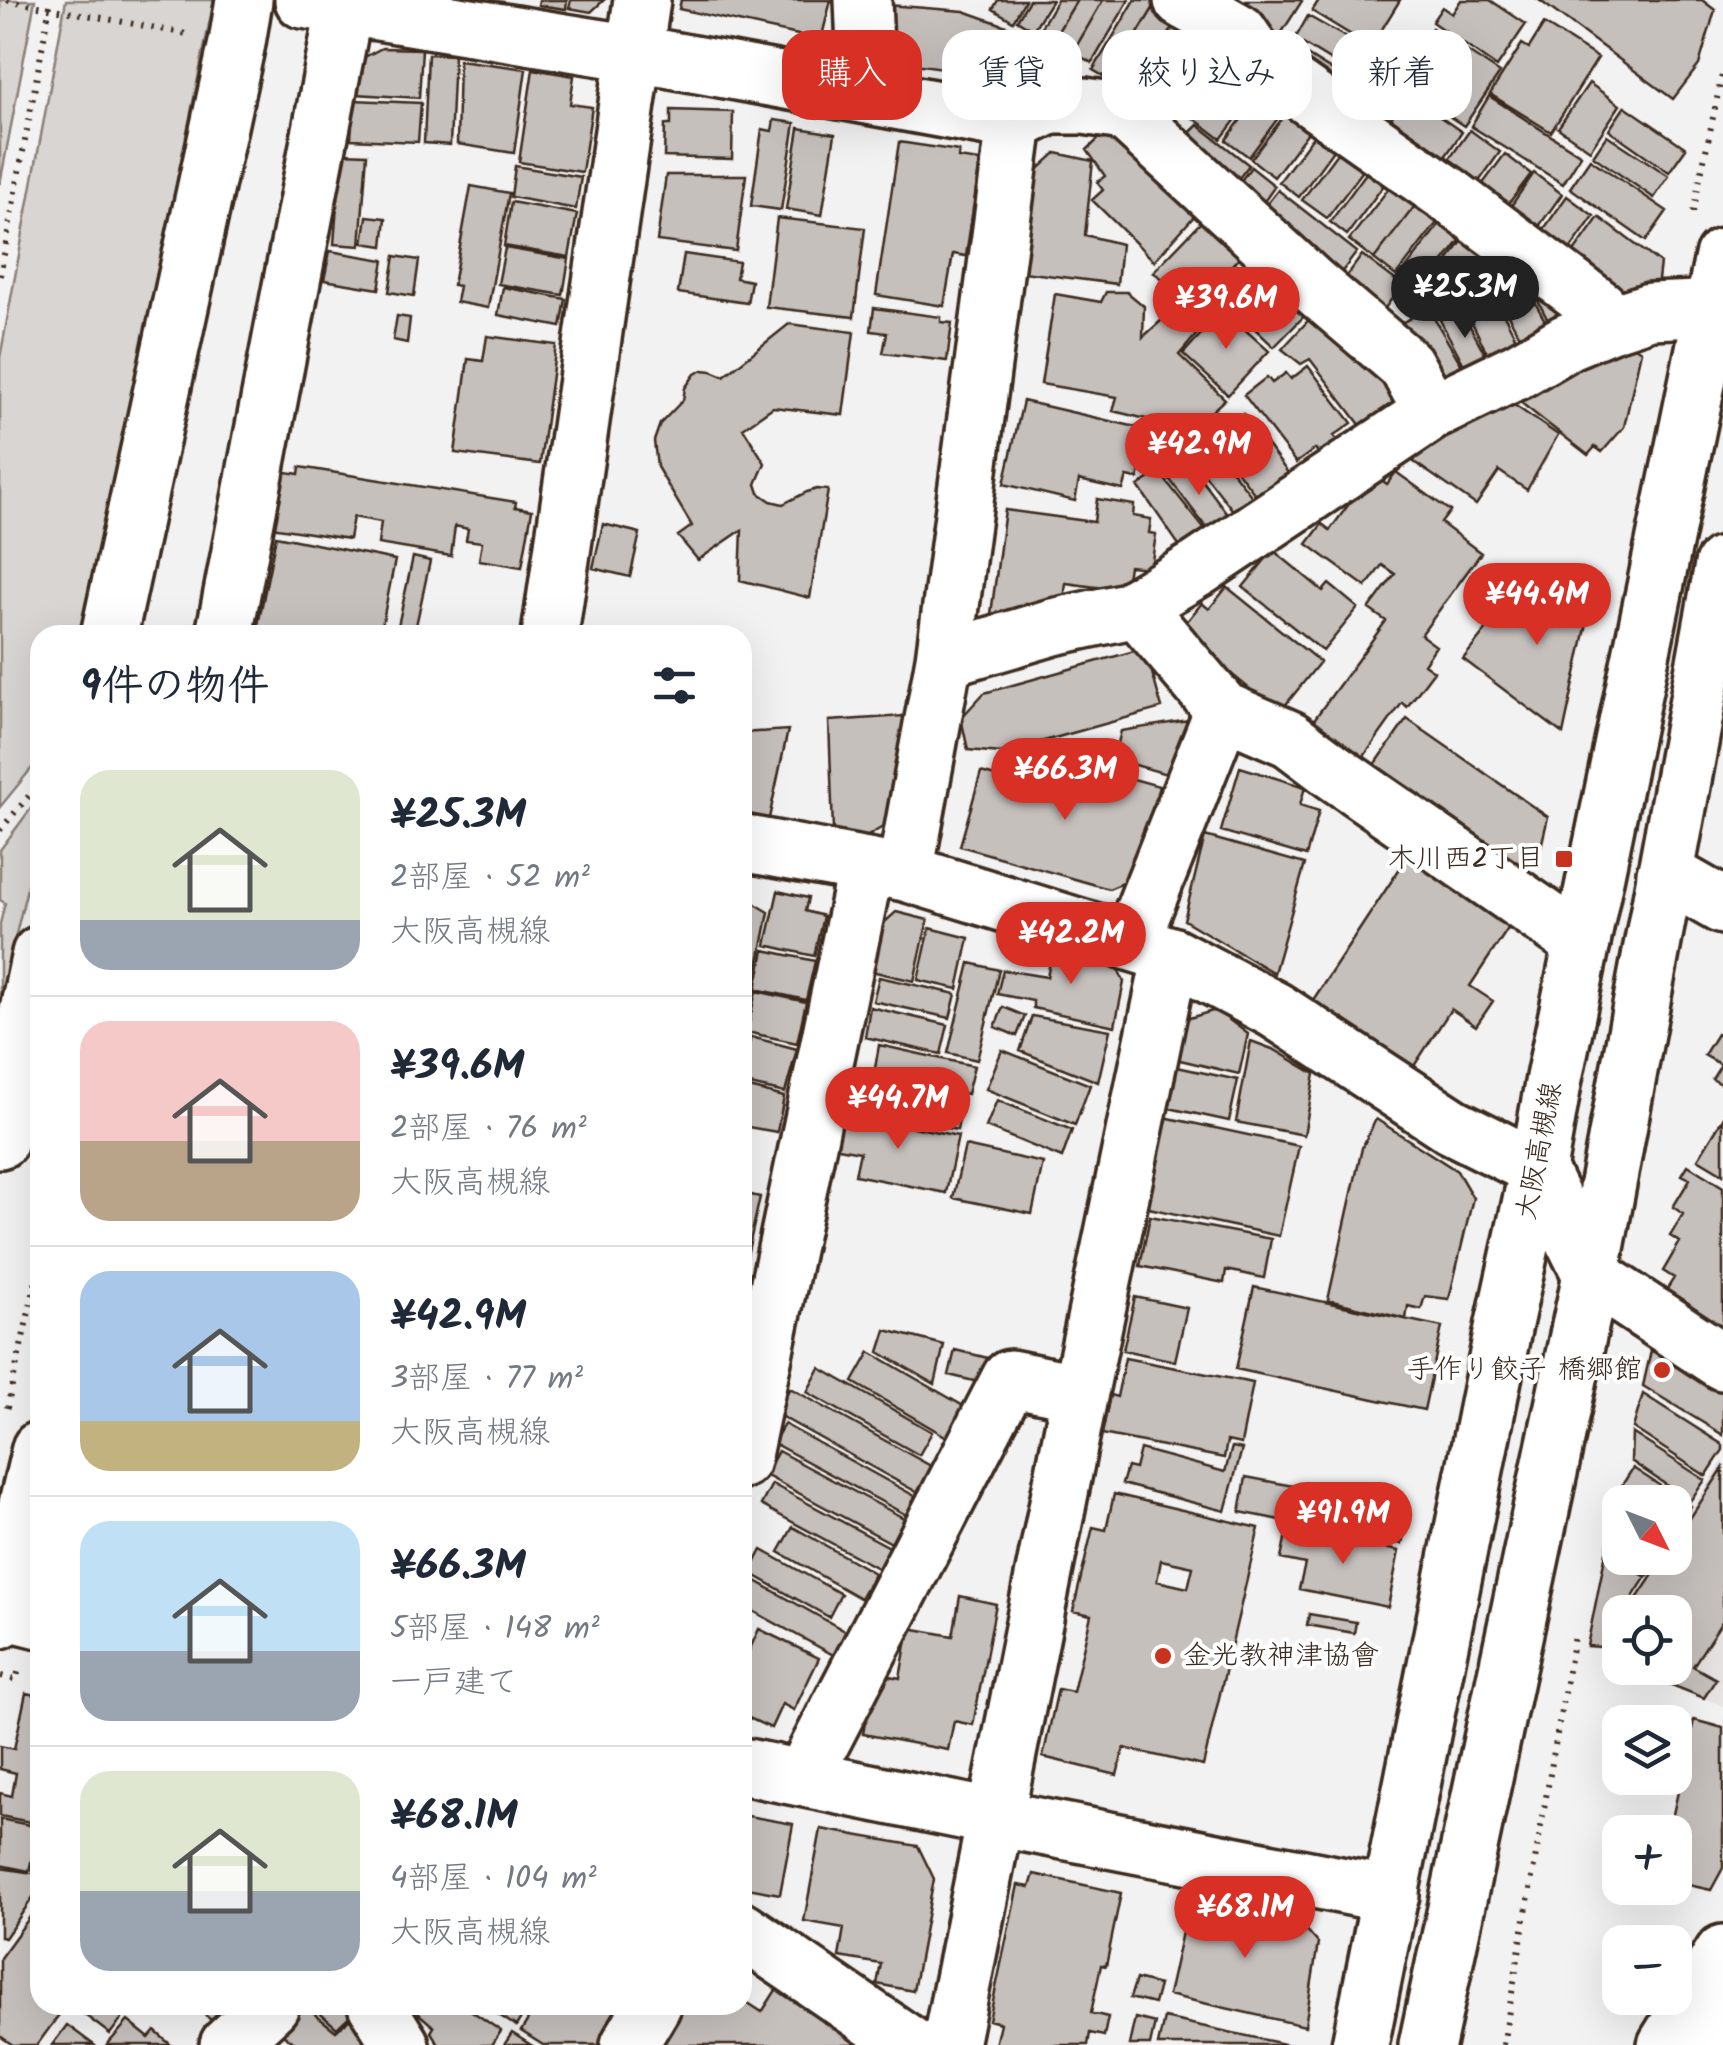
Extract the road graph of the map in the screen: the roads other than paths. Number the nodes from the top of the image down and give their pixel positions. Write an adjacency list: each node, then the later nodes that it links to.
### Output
1 (642, 0): 7 (street)
2 (863, 0): 6 (street)
3 (1182, 0): 12 (street)
4 (332, 2): 7 (street); 18 (street)
5 (241, 21): 17 (street)
6 (864, 30)
7 (633, 54): 8 (street); 19 (street)
8 (782, 81)
9 (922, 106): 10 (street)
10 (1015, 123): 13 (street); 20 (street)
11 (1720, 291): 12 (street); 26 (street, 大阪高槻線)
12 (1610, 324): 13 (street)
13 (1432, 412): 15 (street)
14 (1723, 565): 16 (street)
15 (1135, 606): 20 (street); 21 (street)
16 (1717, 616): 24 (street)
17 (111, 625)
18 (226, 625)
19 (551, 625)
20 (944, 659): 23 (street)
21 (1223, 710): 26 (street); 27 (street)
22 (752, 845): 23 (street)
23 (885, 869): 27 (street); 34 (street)
24 (1666, 873): 25 (street); 31 (street)
25 (1723, 906)
26 (1582, 943): 30 (street, 大阪高槻線)
27 (1151, 948): 30 (street); 33 (street)
28 (30, 1000): 29 (street)
29 (0, 1140)
30 (1538, 1169): 31 (street); 40 (street, 大阪高槻線)
31 (1591, 1275): 32 (street); 53 (street)
32 (1723, 1362)
33 (1080, 1392): 38 (street); 39 (street)
34 (752, 1419)
35 (22, 1436): 36 (street)
36 (11, 1615)
37 (752, 1768): 38 (street)
38 (804, 1778): 39 (street)
39 (996, 1818): 40 (street); 51 (street)
40 (1391, 1895): 52 (street, 大阪高槻線)
41 (752, 1937): 50 (street)
42 (1723, 1953): 46 (street)
43 (260, 2015): 47 (street)
44 (382, 2015): 48 (street)
45 (647, 2015): 49 (street)
46 (1691, 2033)
47 (228, 2045)
48 (401, 2045)
49 (628, 2045)
50 (910, 2045)
51 (950, 2045)
52 (1360, 2045)
53 (1427, 2045)

